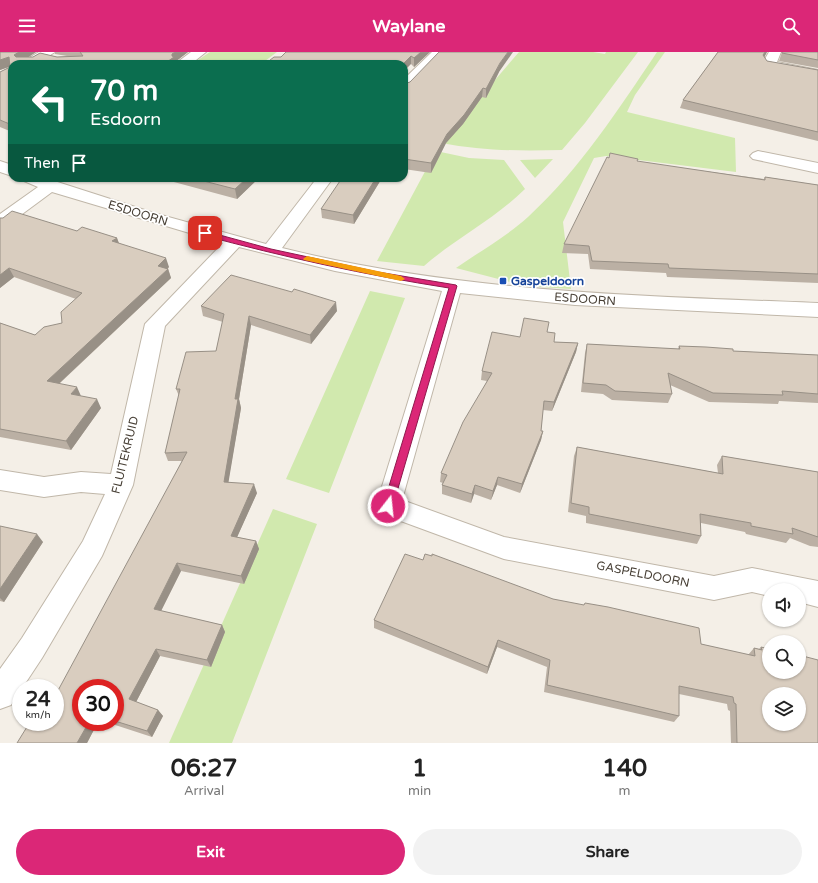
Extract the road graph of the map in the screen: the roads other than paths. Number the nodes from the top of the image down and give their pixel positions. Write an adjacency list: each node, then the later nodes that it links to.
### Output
1 (200, 52): 6 (street)
2 (439, 52): 8 (street)
3 (774, 52): 7 (street)
4 (49, 56): 5 (street)
5 (38, 60)
6 (188, 60)
7 (818, 74)
8 (408, 83)
9 (758, 156): 10 (street)
10 (818, 168)
11 (40, 182): 13 (street, ESDOORN)
12 (322, 182): 16 (street)
13 (50, 186): 14 (street); 15 (street, ESDOORN)
14 (0, 222)
15 (234, 242): 16 (street, ESDOORN); 20 (street, FLUITEKRUID)
16 (270, 251): 17 (street, ESDOORN)
17 (453, 286): 18 (street, ESDOORN); 21 (street, GASPELDOORN)
18 (818, 310)
19 (0, 480): 20 (street)
20 (121, 485): 24 (street, FLUITEKRUID)
21 (766, 583)
22 (806, 591): 23 (street, GASPELDOORN)
23 (818, 594)
24 (0, 694)

